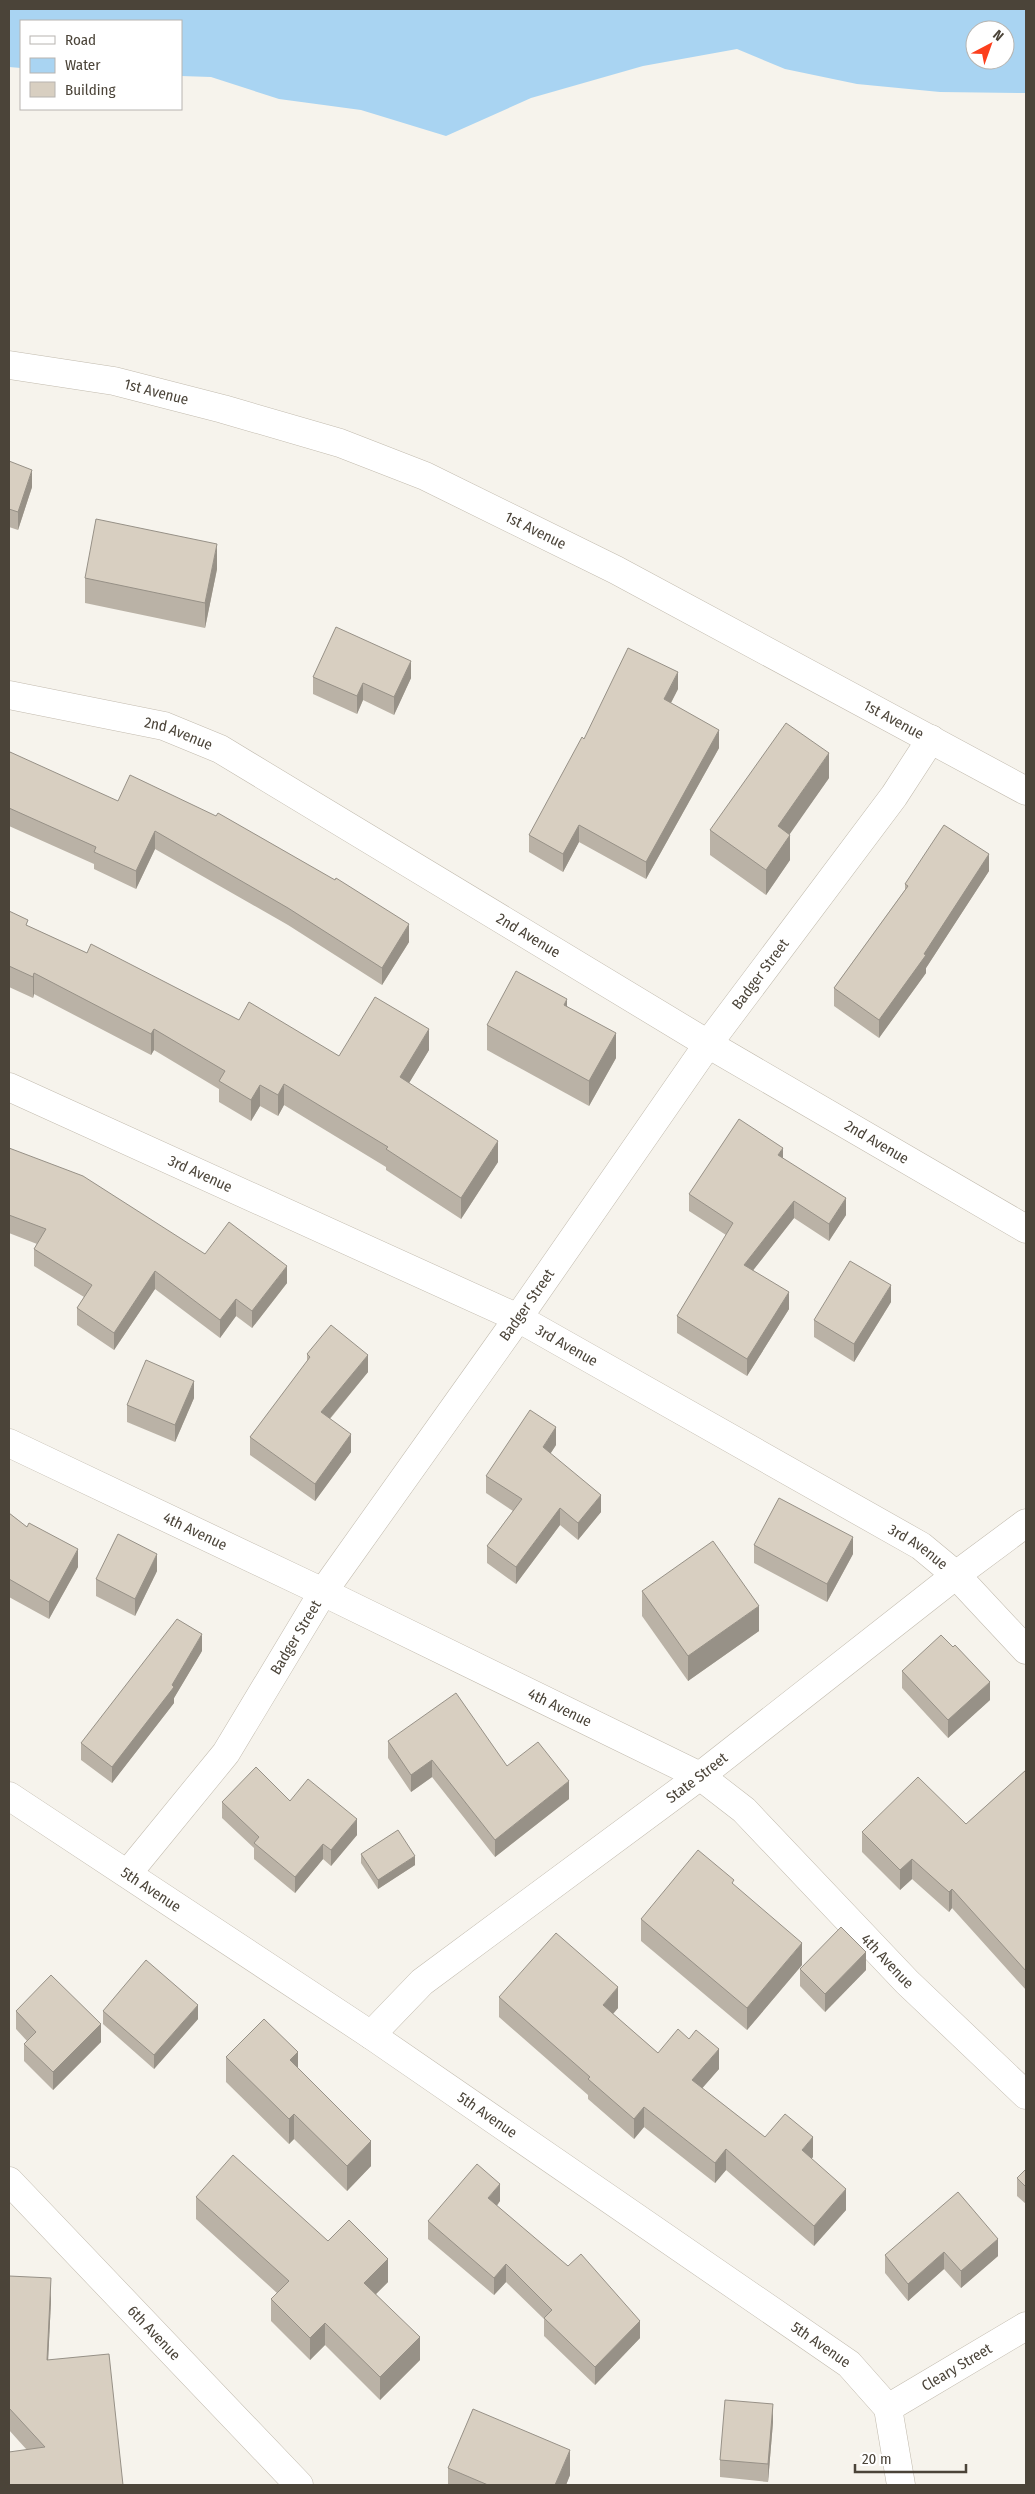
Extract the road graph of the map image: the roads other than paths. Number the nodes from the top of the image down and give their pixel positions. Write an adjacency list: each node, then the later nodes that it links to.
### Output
1 (9, 365): 3 (street, 1st Avenue)
2 (9, 695): 5 (street, 2nd Avenue)
3 (931, 739): 4 (street, 1st Avenue); 5 (street, Badger Street)
4 (1026, 791)
5 (708, 1044): 7 (street, 2nd Avenue); 8 (street, Badger Street)
6 (9, 1087): 8 (street, 3rd Avenue)
7 (1026, 1229)
8 (518, 1318): 11 (street, 3rd Avenue); 12 (street, Badger Street)
9 (9, 1443): 12 (street, 4th Avenue)
10 (1026, 1523): 11 (street, State Street)
11 (956, 1575): 13 (street, 3rd Avenue); 14 (street, State Street)
12 (323, 1592): 14 (street, 4th Avenue); 16 (street, Badger Street)
13 (1026, 1650)
14 (700, 1776): 17 (street, State Street); 18 (street, 4th Avenue)
15 (9, 1796): 16 (street, 5th Avenue)
16 (128, 1873): 17 (street, 5th Avenue)
17 (371, 2035): 21 (street, 5th Avenue)
18 (1026, 2095)
19 (9, 2181): 22 (street, 6th Avenue)
20 (1026, 2326): 21 (street, Cleary Street)
21 (888, 2408): 23 (street)
22 (299, 2485)
23 (900, 2485)

